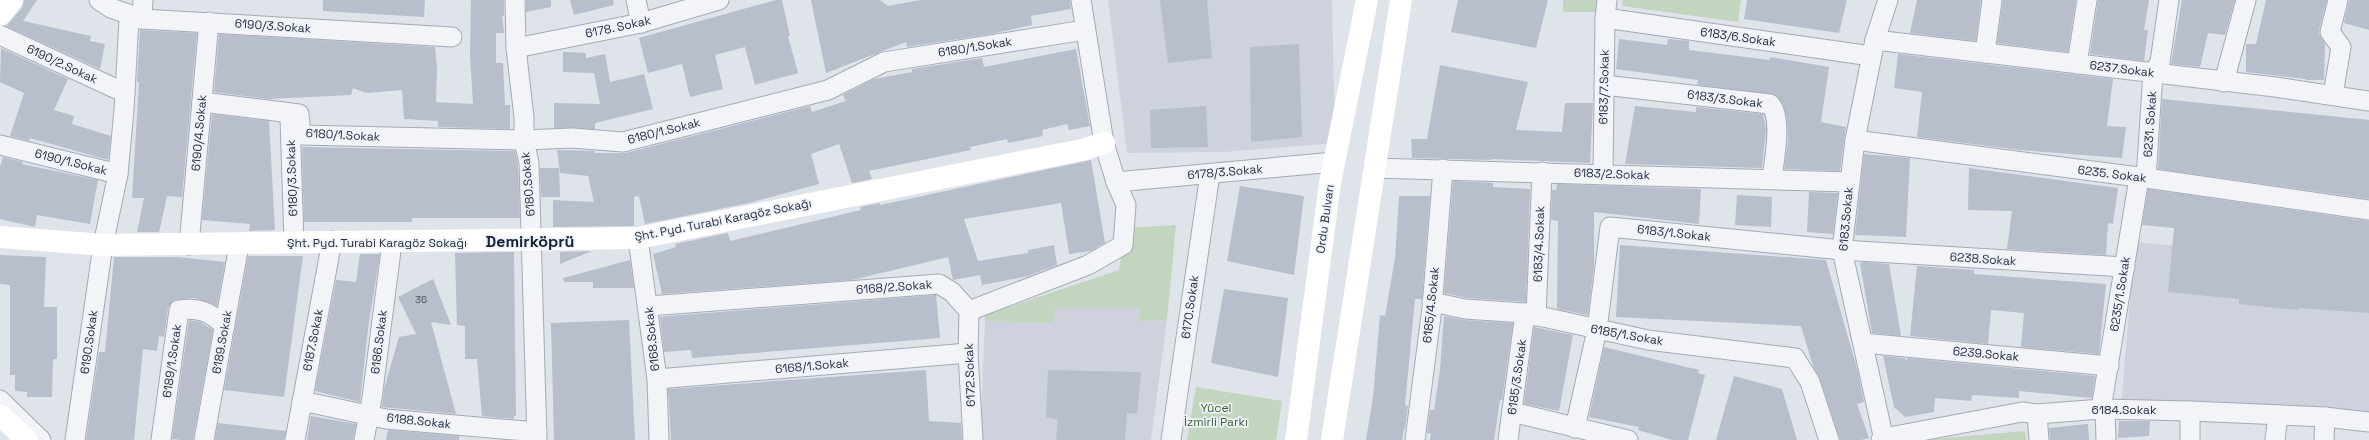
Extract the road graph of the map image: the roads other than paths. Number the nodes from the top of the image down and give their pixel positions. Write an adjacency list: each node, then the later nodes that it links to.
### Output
1 (12, 0): 17 (street)
2 (99, 0): 18 (street, 6190/3.Sokak)
3 (143, 0): 18 (street)
4 (515, 0): 24 (street, 6180.Sokak)
5 (636, 0): 20 (street)
6 (719, 0): 20 (street, 6178. Sokak)
7 (1081, 0): 21 (street)
8 (1367, 0): 40 (street, Ordu Bulvarı)
9 (1401, 0): 41 (street)
10 (1888, 0): 25 (street, 6183.Sokak)
11 (1992, 0): 26 (street)
12 (2088, 0): 27 (street)
13 (2168, 0): 28 (street, 6231. Sokak)
14 (2246, 0): 29 (street)
15 (2338, 0): 32 (street)
16 (1606, 9): 25 (street, 6183/6.Sokak); 30 (street, 6183/7.Sokak)
17 (0, 15)
18 (142, 19): 19 (street, 6190/3.Sokak); 31 (street)
19 (209, 22): 23 (street, 6190/3.Sokak); 34 (street, 6190/4.Sokak)
20 (641, 24): 24 (street, 6178. Sokak)
21 (1085, 30): 36 (street, 6180/1.Sokak); 38 (street)
22 (0, 35): 31 (street, 6190/2.Sokak)
23 (452, 37)
24 (516, 48): 36 (street, 6180.Sokak)
25 (1873, 48): 26 (street, 6237.Sokak); 37 (street, 6183.Sokak)
26 (1985, 53): 27 (street, 6237.Sokak)
27 (2077, 64): 28 (street, 6237.Sokak)
28 (2153, 73): 29 (street, 6237.Sokak); 47 (street, 6231. Sokak)
29 (2224, 82): 32 (street, 6237.Sokak)
30 (1604, 85): 44 (street, 6183/7.Sokak); 48 (street, 6183/3.Sokak)
31 (125, 93): 45 (street)
32 (2332, 95): 33 (street, 6237.Sokak)
33 (2369, 101)
34 (202, 102): 35 (street); 59 (street, 6190/4.Sokak)
35 (290, 113): 36 (street, 6180/1.Sokak); 56 (street, 6180/3.Sokak)
36 (524, 140): 55 (street, 6180.Sokak)
37 (1855, 140): 47 (street, 6235. Sokak); 50 (street, 6183.Sokak)
38 (1104, 143): 49 (street); 53 (street, Şht. Pyd. Turabi Karagöz Sokağı)
39 (0, 145): 45 (street, 6190/1.Sokak)
40 (1334, 162): 46 (street, 6178/3.Sokak); 97 (street, Ordu Bulvarı)
41 (1374, 168): 42 (street, 6183/2.Sokak); 98 (street)
42 (1443, 170): 43 (street, 6183/2.Sokak); 63 (street, 6185/4.Sokak)
43 (1542, 172): 44 (street, 6183/2.Sokak); 66 (street, 6183/4.Sokak)
44 (1603, 173): 48 (street, 6183/2.Sokak)
45 (118, 174): 58 (street, 6190/1.Sokak)
46 (1210, 174): 49 (street, 6178/3.Sokak); 96 (street, 6170.Sokak)
47 (2142, 178): 51 (street, 6235. Sokak); 62 (street, 6235/1.Sokak)
48 (1772, 179): 50 (street, 6183/2.Sokak)
49 (1116, 182): 65 (street)
50 (1849, 182): 61 (street, 6183.Sokak)
51 (2369, 210)
52 (0, 237): 58 (street, Şht. Pyd. Turabi Karagöz Sokağı)
53 (638, 238): 55 (street, Şht. Pyd. Turabi Karagöz Sokağı); 64 (street, 6168.Sokak)
54 (332, 241): 56 (street, Şht. Pyd. Turabi Karagöz Sokağı); 57 (street, Şht. Pyd. Turabi Karagöz Sokağı); 74 (street, 6187.Sokak)
55 (532, 241): 57 (street, Şht. Pyd. Turabi Karagöz Sokağı); 85 (street, 6180.Sokak)
56 (294, 242): 60 (street, Şht. Pyd. Turabi Karagöz Sokağı)
57 (392, 243): 78 (street, 6186.Sokak)
58 (103, 245): 59 (street, Şht. Pyd. Turabi Karagöz Sokağı); 89 (street, 6190.Sokak)
59 (189, 245): 60 (street, Şht. Pyd. Turabi Karagöz Sokağı)
60 (239, 245): 67 (street, 6189.Sokak)
61 (1842, 250): 62 (street, 6238.Sokak); 68 (street, 6183/1.Sokak); 69 (street, 6183.Sokak)
62 (2125, 267): 71 (street, 6235/1.Sokak)
63 (1432, 302): 66 (street, 6185/1.Sokak); 99 (street, 6185/4.Sokak)
64 (649, 306): 65 (street, 6168/2.Sokak); 72 (street, 6168.Sokak)
65 (969, 311): 70 (street, 6172.Sokak)
66 (1531, 315): 68 (street, 6185/1.Sokak); 77 (street, 6185/3.Sokak)
67 (225, 326): 90 (street, 6189/1.Sokak); 91 (street, 6189.Sokak)
68 (1597, 330): 84 (street); 102 (street, 6185/1.Sokak)
69 (1863, 343): 71 (street, 6239.Sokak); 86 (street, 6183.Sokak)
70 (968, 353): 72 (street, 6168/1.Sokak); 95 (street, 6172.Sokak)
71 (2109, 366): 75 (street, 6235/1.Sokak)
72 (657, 379): 94 (street, 6168.Sokak)
73 (0, 400): 88 (street)
74 (302, 401): 78 (street, 6188.Sokak); 92 (street, 6187.Sokak)
75 (2103, 410): 76 (street, 6184.Sokak); 79 (street, 6184.Sokak); 104 (street, 6235/1.Sokak)
76 (2190, 411): 81 (street, 6184.Sokak); 105 (street)
77 (1512, 412): 84 (street); 100 (street, 6185/3.Sokak)
78 (369, 414): 85 (street, 6188.Sokak); 93 (street, 6186.Sokak)
79 (2036, 414): 86 (street, 6184.Sokak); 103 (street)
80 (0, 415): 87 (street)
81 (2278, 415): 82 (street, 6184.Sokak); 106 (street)
82 (2326, 417): 83 (street, 6184.Sokak); 107 (street)
83 (2369, 422)
84 (1575, 428): 101 (street)
85 (537, 436)
86 (1883, 439)
87 (26, 440)
88 (41, 440)
89 (75, 440)
90 (161, 440)
91 (204, 440)
92 (295, 440)
93 (364, 440)
94 (658, 440)
95 (973, 440)
96 (1171, 440)
97 (1296, 440)
98 (1332, 440)
99 (1415, 440)
100 (1508, 440)
101 (1628, 440)
102 (1829, 440)
103 (2039, 440)
104 (2106, 440)
105 (2190, 440)
106 (2275, 440)
107 (2324, 440)

